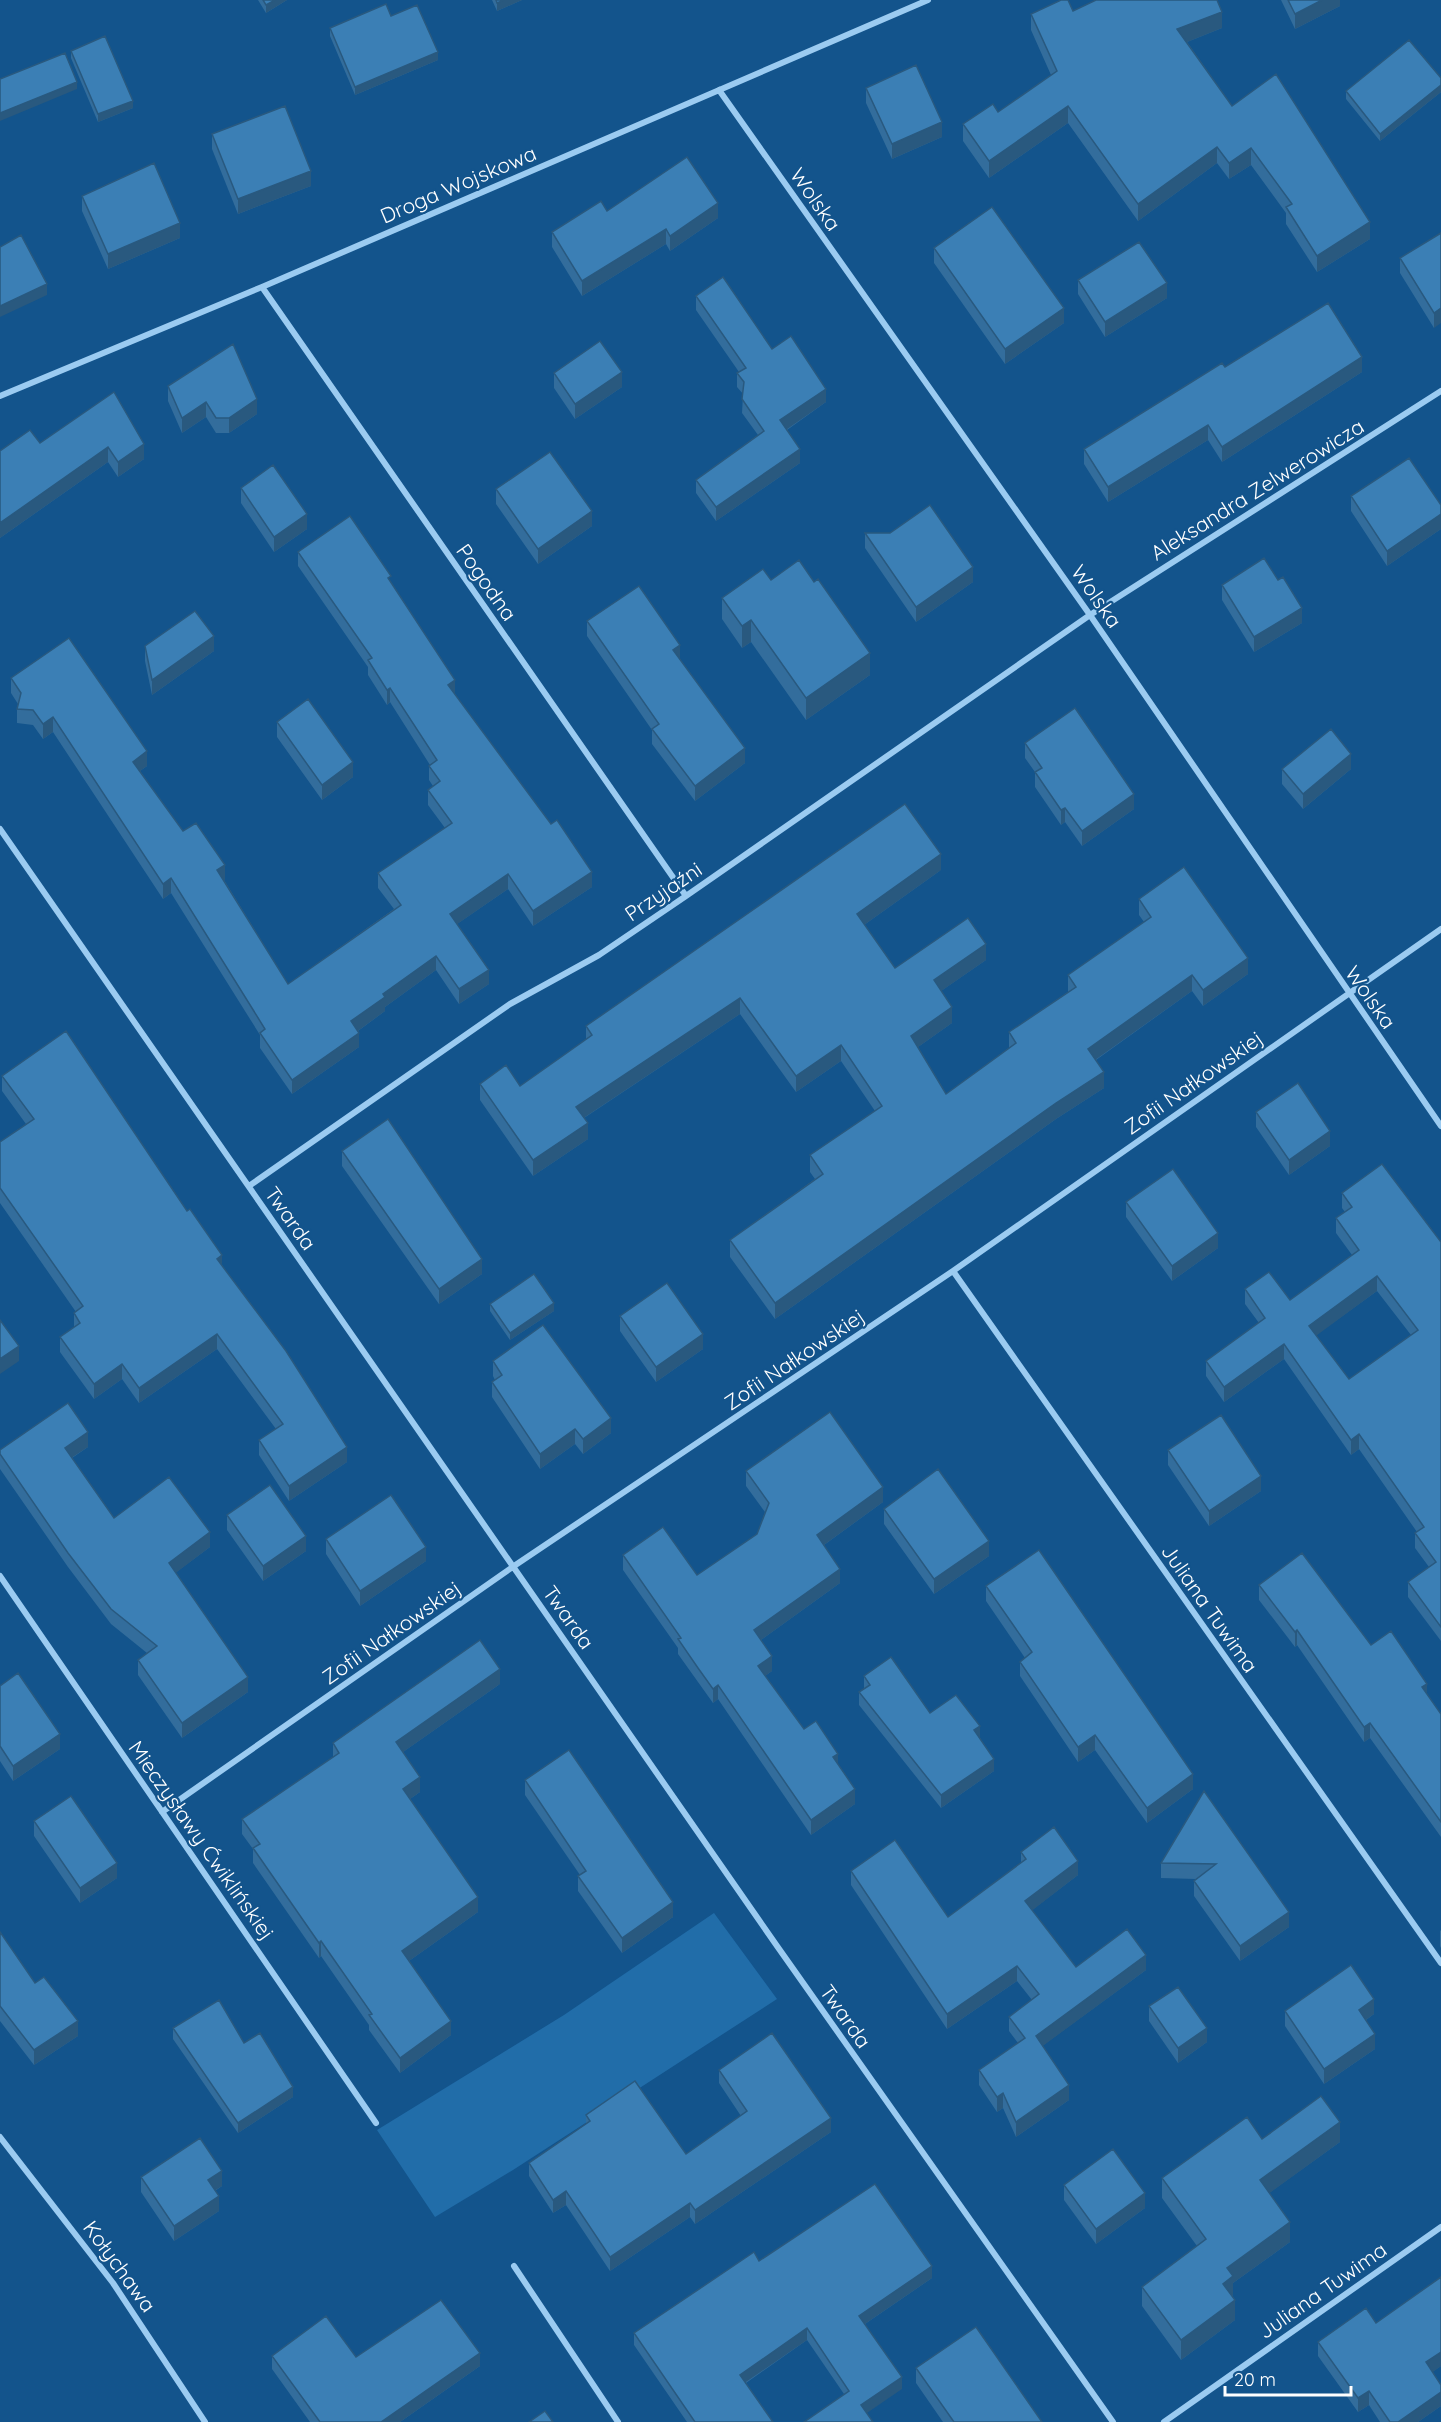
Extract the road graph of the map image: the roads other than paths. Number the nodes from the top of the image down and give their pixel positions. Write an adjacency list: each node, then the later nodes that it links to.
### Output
1 (928, 0): 2 (street, Droga Wojskowa)
2 (719, 90): 3 (street, Droga Wojskowa); 6 (street, Wolska)
3 (262, 287): 5 (street, Droga Wojskowa); 8 (street, Pogodna)
4 (1441, 391): 6 (street, Aleksandra Zelwerowicza)
5 (0, 396)
6 (1090, 615): 8 (street, Przyjaźni); 10 (street, Wolska)
7 (0, 829): 12 (street, Twarda)
8 (686, 896): 12 (street, Przyjaźni)
9 (1441, 929): 10 (street, Zofii Nałkowskiej)
10 (1348, 993): 11 (street, Wolska); 13 (street, Zofii Nałkowskiej)
11 (1441, 1126)
12 (249, 1186): 14 (street, Twarda)
13 (953, 1272): 14 (street, Zofii Nałkowskiej); 17 (street, Juliana Tuwima)
14 (514, 1566): 16 (street, Zofii Nałkowskiej); 24 (street, Twarda)
15 (0, 1576): 16 (street, Mieczysławy Ćwiklińskiej)
16 (162, 1812): 18 (street, Mieczysławy Ćwiklińskiej)
17 (1441, 1963)
18 (376, 2123)
19 (0, 2136): 22 (street, Kołychawa)
20 (1441, 2227): 25 (street, Juliana Tuwima)
21 (514, 2266): 23 (street)
22 (205, 2422)
23 (618, 2422)
24 (1113, 2422)
25 (1164, 2422)

